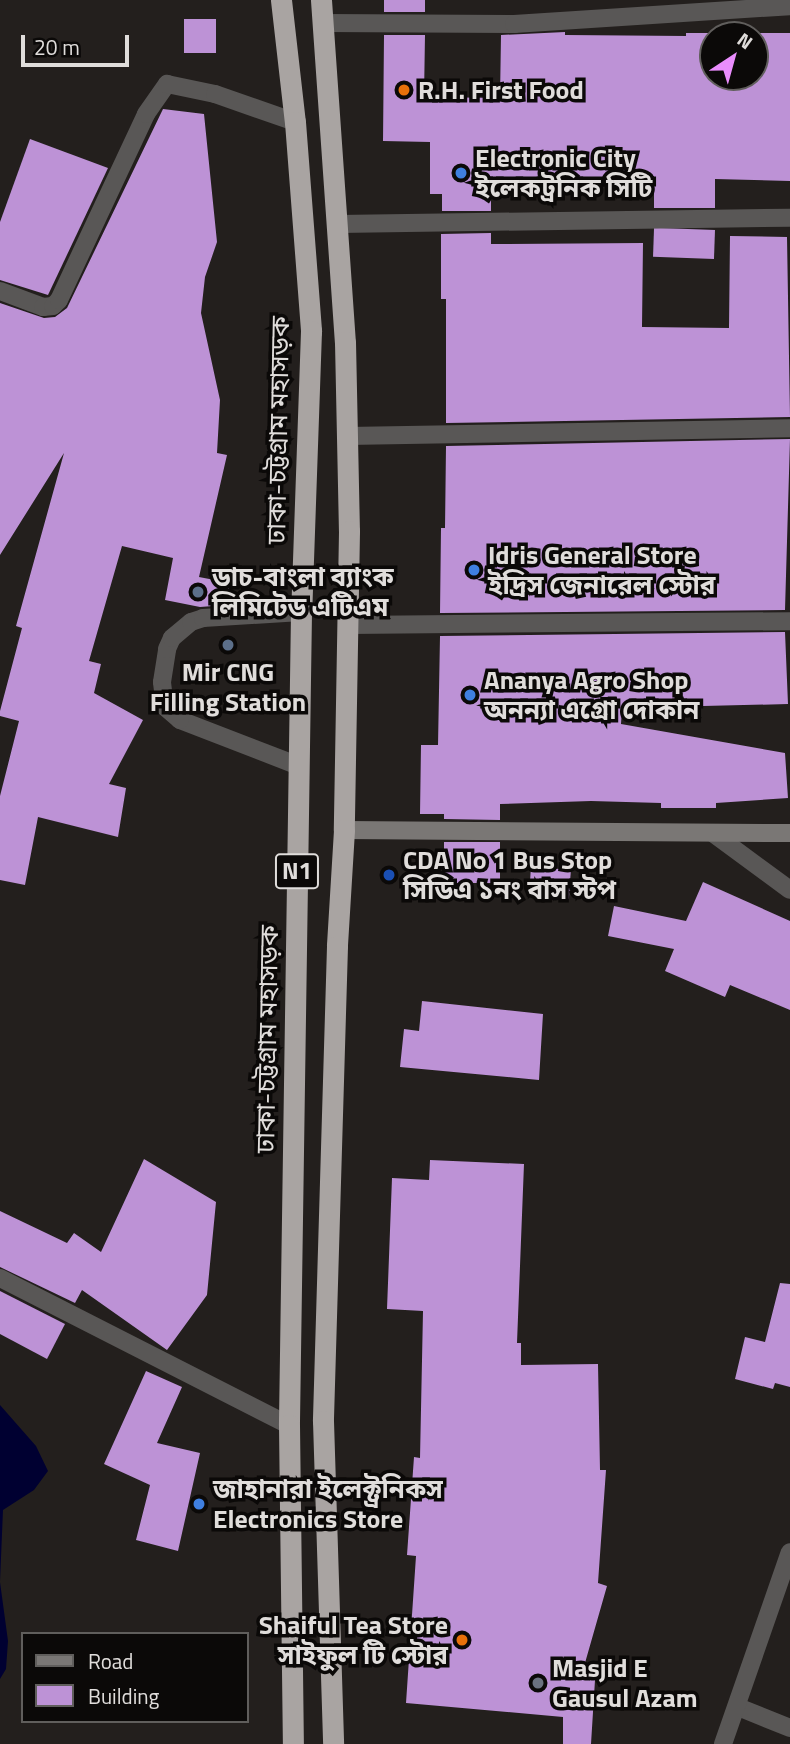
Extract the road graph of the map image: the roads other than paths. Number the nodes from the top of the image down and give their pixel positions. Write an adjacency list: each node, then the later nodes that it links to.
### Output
1 (281, 0): 5 (highway, ঢাকা-চট্টগ্রাম মহাসড়ক / N1)
2 (321, 0): 4 (highway, N1)
3 (790, 6): 4 (street)
4 (324, 23): 7 (highway, N1)
5 (295, 122): 8 (street); 11 (highway, ঢাকা-চট্টগ্রাম মহাসড়ক / N1)
6 (790, 218): 7 (street)
7 (338, 224): 10 (highway, N1)
8 (0, 291)
9 (790, 428): 10 (street)
10 (347, 436): 13 (highway, N1)
11 (301, 611): 14 (highway, ঢাকা-চট্টগ্রাম মহাসড়ক / N1); 14 (street)
12 (790, 621): 13 (street)
13 (348, 625): 15 (highway, N1)
14 (299, 766): 20 (highway, ঢাকা-চট্টগ্রাম মহাসড়ক / N1)
15 (344, 830): 17 (street); 25 (highway, N1)
16 (790, 833): 17 (street)
17 (714, 835): 18 (street)
18 (790, 890)
19 (0, 1278): 20 (street)
20 (289, 1425): 24 (highway, ঢাকা-চট্টগ্রাম মহাসড়ক / N1)
21 (790, 1552): 22 (street)
22 (738, 1707): 23 (street); 26 (street)
23 (790, 1728)
24 (293, 1744)
25 (333, 1744)
26 (723, 1744)

